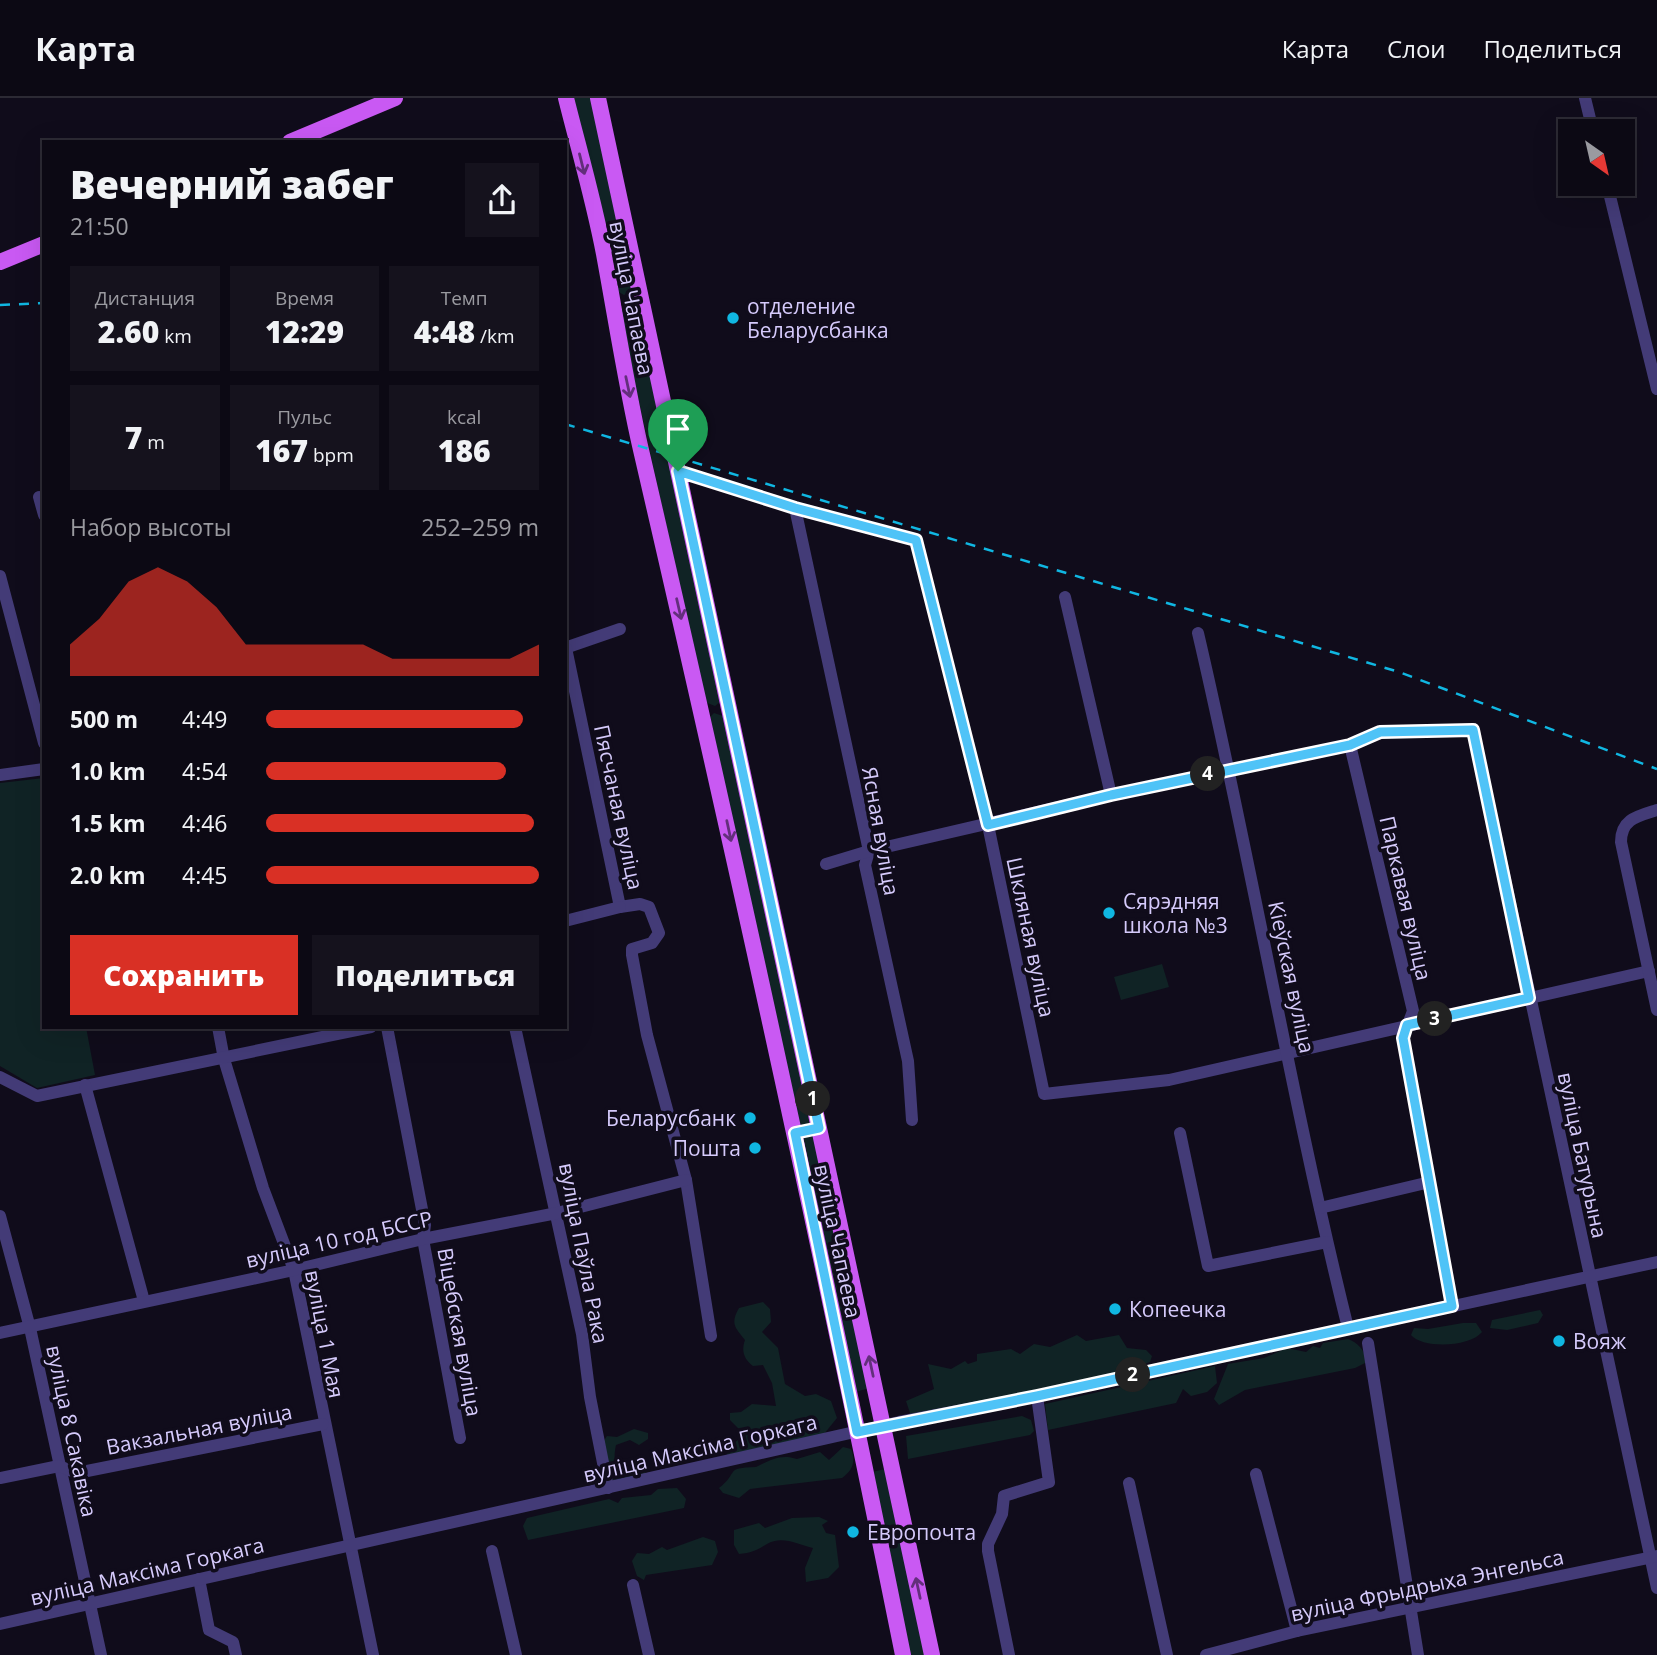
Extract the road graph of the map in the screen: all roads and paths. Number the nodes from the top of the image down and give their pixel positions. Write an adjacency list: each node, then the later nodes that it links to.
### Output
1 (395, 98): 6 (main road)
2 (566, 98): 11 (main road, вуліца Чапаева, one-way to 11)
3 (598, 98): 10 (main road, вуліца Чапаева)
4 (1585, 98): 5 (street)
5 (1590, 119)
6 (295, 140)
7 (1609, 196): 12 (street)
8 (42, 245): 9 (main road)
9 (0, 262)
10 (640, 297): 11 (main road); 13 (main road, вуліца Чапаева)
11 (611, 303): 49 (main road, вуліца Чапаева, one-way to 49)
12 (1657, 389)
13 (678, 471): 16 (street, Шкляная вуліца); 48 (main road, вуліца Чапаева)
14 (39, 497): 15 (street)
15 (42, 508)
16 (795, 508): 30 (street, Шкляная вуліца); 31 (street, Ясная вуліца)
17 (0, 576): 23 (street)
18 (1065, 597): 28 (street)
19 (620, 629): 21 (street)
20 (1198, 633): 26 (street, Кіеўская вуліца)
21 (567, 647)
22 (567, 657): 33 (street, Пясчаная вуліца)
23 (42, 735)
24 (1350, 745): 26 (street); 36 (street, вуліца Батурына); 38 (street, Паркавая вуліца)
25 (42, 769): 27 (street)
26 (1230, 769): 28 (street); 43 (street, Кіеўская вуліца)
27 (0, 775)
28 (1111, 795): 30 (street)
29 (1657, 810): 35 (street)
30 (988, 825): 31 (street); 43 (street, Шкляная вуліца)
31 (869, 851): 32 (street); 47 (street, Ясная вуліца)
32 (826, 864)
33 (620, 907): 34 (street); 51 (street, Пясчаная вуліца)
34 (567, 920)
35 (1649, 971): 36 (street); 37 (street)
36 (1529, 998): 38 (street); 60 (street, вуліца Батурына)
37 (1657, 1010)
38 (1407, 1025): 43 (street); 52 (street, Паркавая вуліца)
39 (218, 1029): 44 (street, вуліца 1 Мая)
40 (362, 1029): 44 (street)
41 (387, 1029): 56 (street, Віцебская вуліца)
42 (515, 1029): 54 (street, вуліца Паўла Рака)
43 (1287, 1052): 53 (street, Кіеўская вуліца)
44 (224, 1059): 46 (street); 59 (street, вуліца 1 Мая)
45 (0, 1077): 46 (street)
46 (85, 1085): 61 (street)
47 (912, 1119)
48 (819, 1128): 49 (main road); 70 (main road, вуліца Чапаева, one-way to 48)
49 (795, 1133): 71 (main road, вуліца Чапаева)
50 (1180, 1133): 57 (street)
51 (687, 1180): 54 (street, вуліца 10 год БССР); 66 (street, Пясчаная вуліца)
52 (1430, 1182): 53 (street); 62 (street, Паркавая вуліца)
53 (1320, 1208): 57 (street, Кіеўская вуліца)
54 (557, 1213): 56 (street, вуліца 10 год БССР); 77 (street, вуліца Паўла Рака)
55 (0, 1216): 63 (street, вуліца 8 Сакавіка)
56 (424, 1239): 59 (street, вуліца 10 год БССР); 72 (street, Віцебская вуліца)
57 (1327, 1242): 64 (street, Кіеўская вуліца)
58 (1657, 1262): 60 (street, вуліца Максіма Горкага)
59 (294, 1270): 61 (street, вуліца 10 год БССР); 69 (street, вуліца 1 Мая)
60 (1590, 1276): 62 (street, вуліца Максіма Горкага); 80 (street, вуліца Батурына)
61 (144, 1301): 63 (street, вуліца 10 год БССР)
62 (1452, 1306): 64 (street, вуліца Максіма Горкага)
63 (30, 1328): 65 (street, вуліца 10 год БССР); 73 (street, вуліца 8 Сакавіка)
64 (1348, 1328): 68 (street, вуліца Максіма Горкага)
65 (0, 1333)
66 (711, 1336)
67 (1368, 1343): 85 (street)
68 (1037, 1396): 70 (street, вуліца Максіма Горкага); 95 (street)
69 (323, 1424): 73 (street, Вакзальная вуліца); 78 (street, вуліца 1 Мая)
70 (884, 1426): 71 (street, вуліца Максіма Горкага); 94 (main road, вуліца Чапаева, one-way to 70)
71 (857, 1432): 77 (street, вуліца Максіма Горкага); 93 (main road, вуліца Чапаева)
72 (460, 1438)
73 (59, 1466): 75 (street, Вакзальная вуліца); 84 (street, вуліца 8 Сакавіка)
74 (1256, 1474): 87 (street)
75 (0, 1478)
76 (1129, 1483): 96 (street)
77 (608, 1488): 78 (street, вуліца Максіма Горкага)
78 (351, 1546): 81 (street, вуліца Максіма Горкага); 90 (street, вуліца 1 Мая)
79 (492, 1551): 91 (street)
80 (1654, 1557): 83 (street, вуліца Батурына); 85 (street, вуліца Фрыдрыха Энгельса)
81 (199, 1579): 84 (street, вуліца Максіма Горкага); 89 (street)
82 (633, 1584): 92 (street)
83 (1657, 1588)
84 (89, 1603): 86 (street, вуліца Максіма Горкага); 88 (street, вуліца 8 Сакавіка)
85 (1409, 1609): 87 (street, вуліца Фрыдрыха Энгельса); 98 (street)
86 (0, 1624)
87 (1297, 1631): 97 (street, вуліца Фрыдрыха Энгельса)
88 (101, 1655)
89 (236, 1655)
90 (373, 1655)
91 (516, 1655)
92 (649, 1655)
93 (903, 1655)
94 (932, 1655)
95 (1009, 1655)
96 (1167, 1655)
97 (1206, 1655)
98 (1418, 1655)

